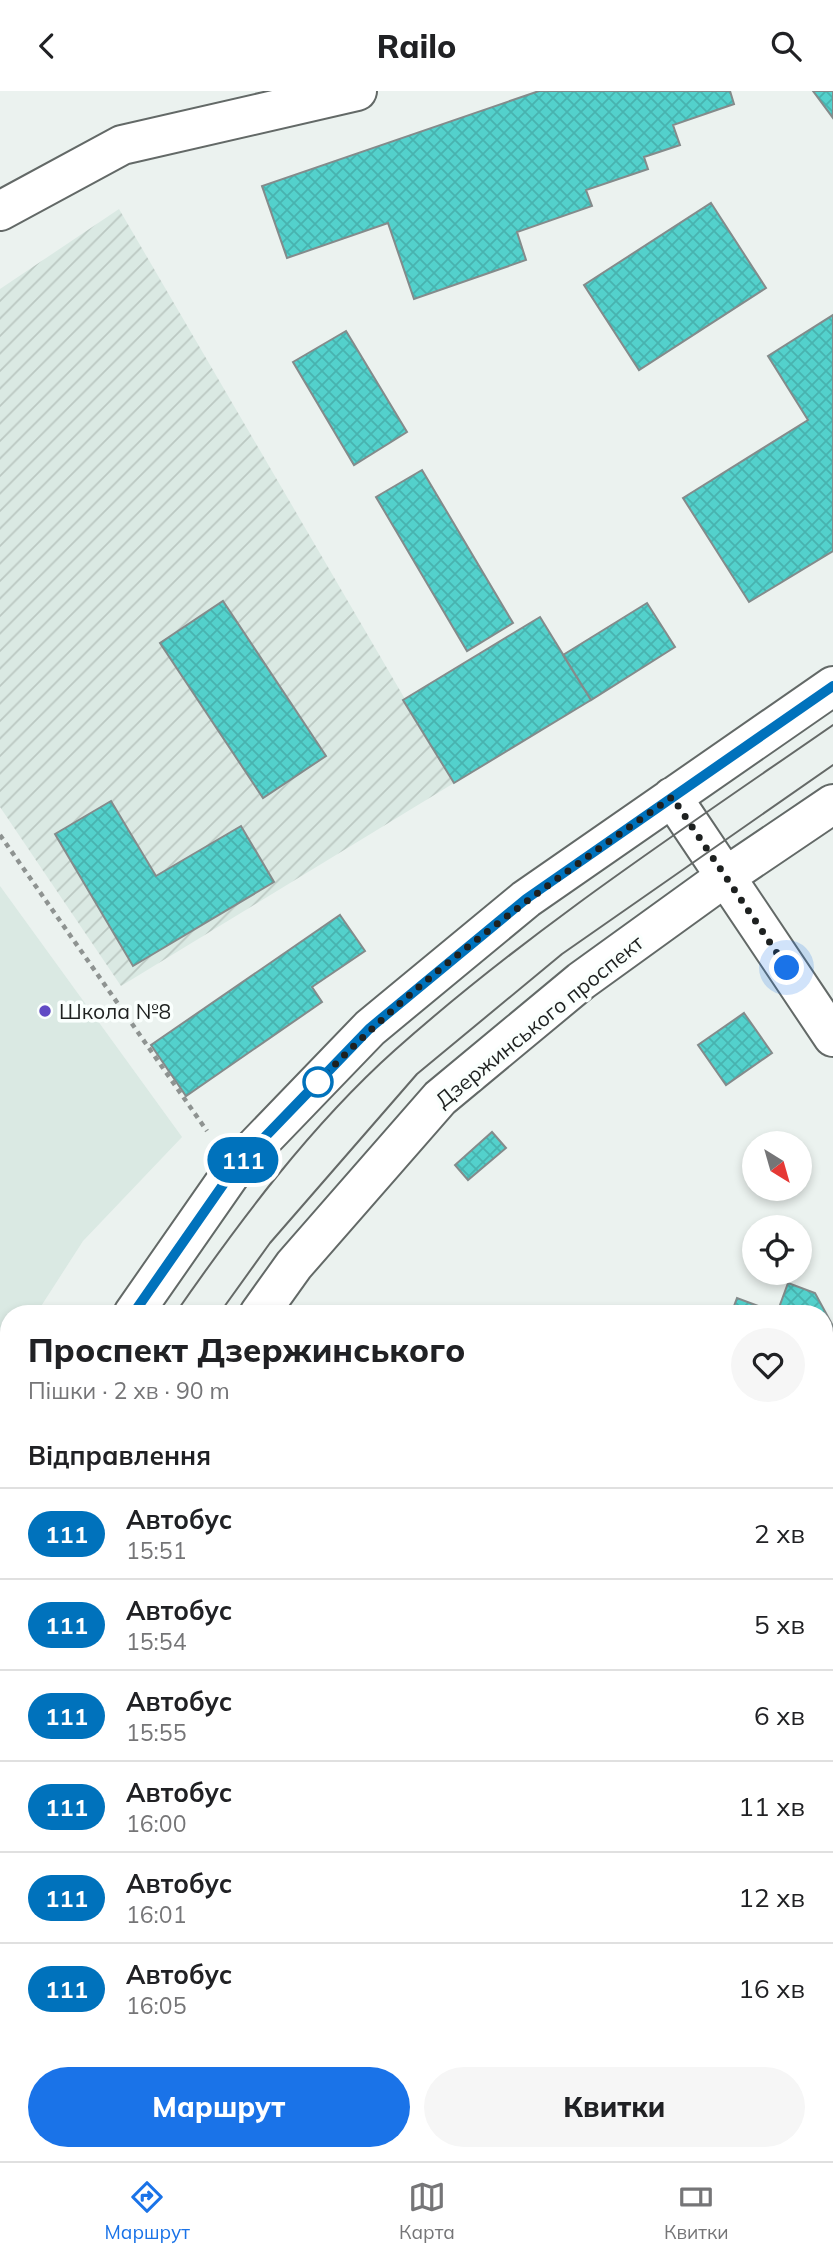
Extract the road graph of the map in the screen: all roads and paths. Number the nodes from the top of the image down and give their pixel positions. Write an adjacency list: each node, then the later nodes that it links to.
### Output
1 (357, 91): 2 (street)
2 (0, 211)
3 (833, 686): 4 (street)
4 (672, 797): 7 (street); 9 (street)
5 (833, 804): 7 (street, Дзержинського проспект)
6 (0, 835): 9 (path)
7 (725, 877): 8 (street); 11 (street, Дзержинського проспект)
8 (833, 1037)
9 (234, 1169): 10 (street)
10 (139, 1305)
11 (265, 1305)

